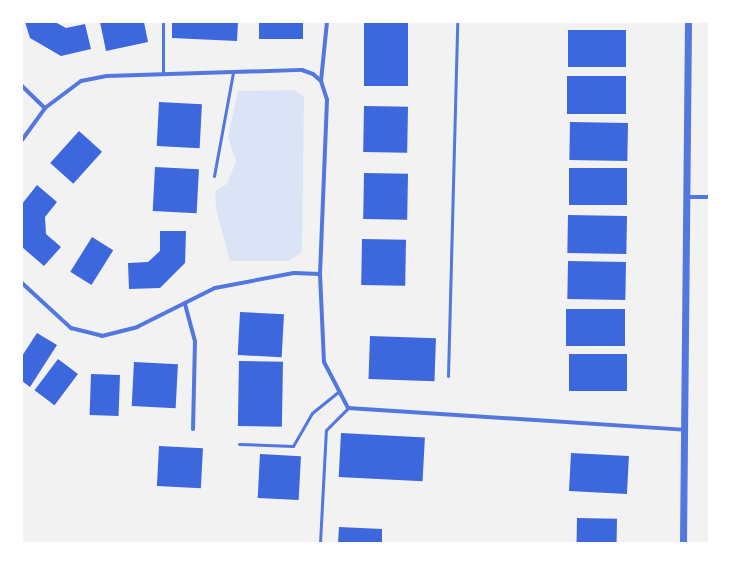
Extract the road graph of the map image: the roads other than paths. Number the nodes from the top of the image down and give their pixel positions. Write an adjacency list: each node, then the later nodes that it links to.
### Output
1 (163, 22): 6 (lane)
2 (327, 22): 7 (street)
3 (457, 22): 17 (lane)
4 (688, 22): 12 (street)
5 (233, 72): 6 (street); 7 (street); 11 (lane)
6 (163, 74): 9 (street)
7 (320, 81): 14 (street)
8 (22, 86): 9 (street)
9 (44, 108): 10 (street)
10 (22, 140)
11 (214, 176)
12 (689, 197): 13 (street); 21 (street)
13 (709, 197)
14 (320, 274): 16 (street); 18 (street)
15 (22, 283): 16 (street)
16 (185, 304): 20 (street)
17 (448, 376)
18 (339, 391): 19 (street); 22 (lane)
19 (348, 408): 21 (street); 23 (lane)
20 (193, 429)
21 (686, 430): 24 (street)
22 (239, 444)
23 (320, 543)
24 (683, 543)

